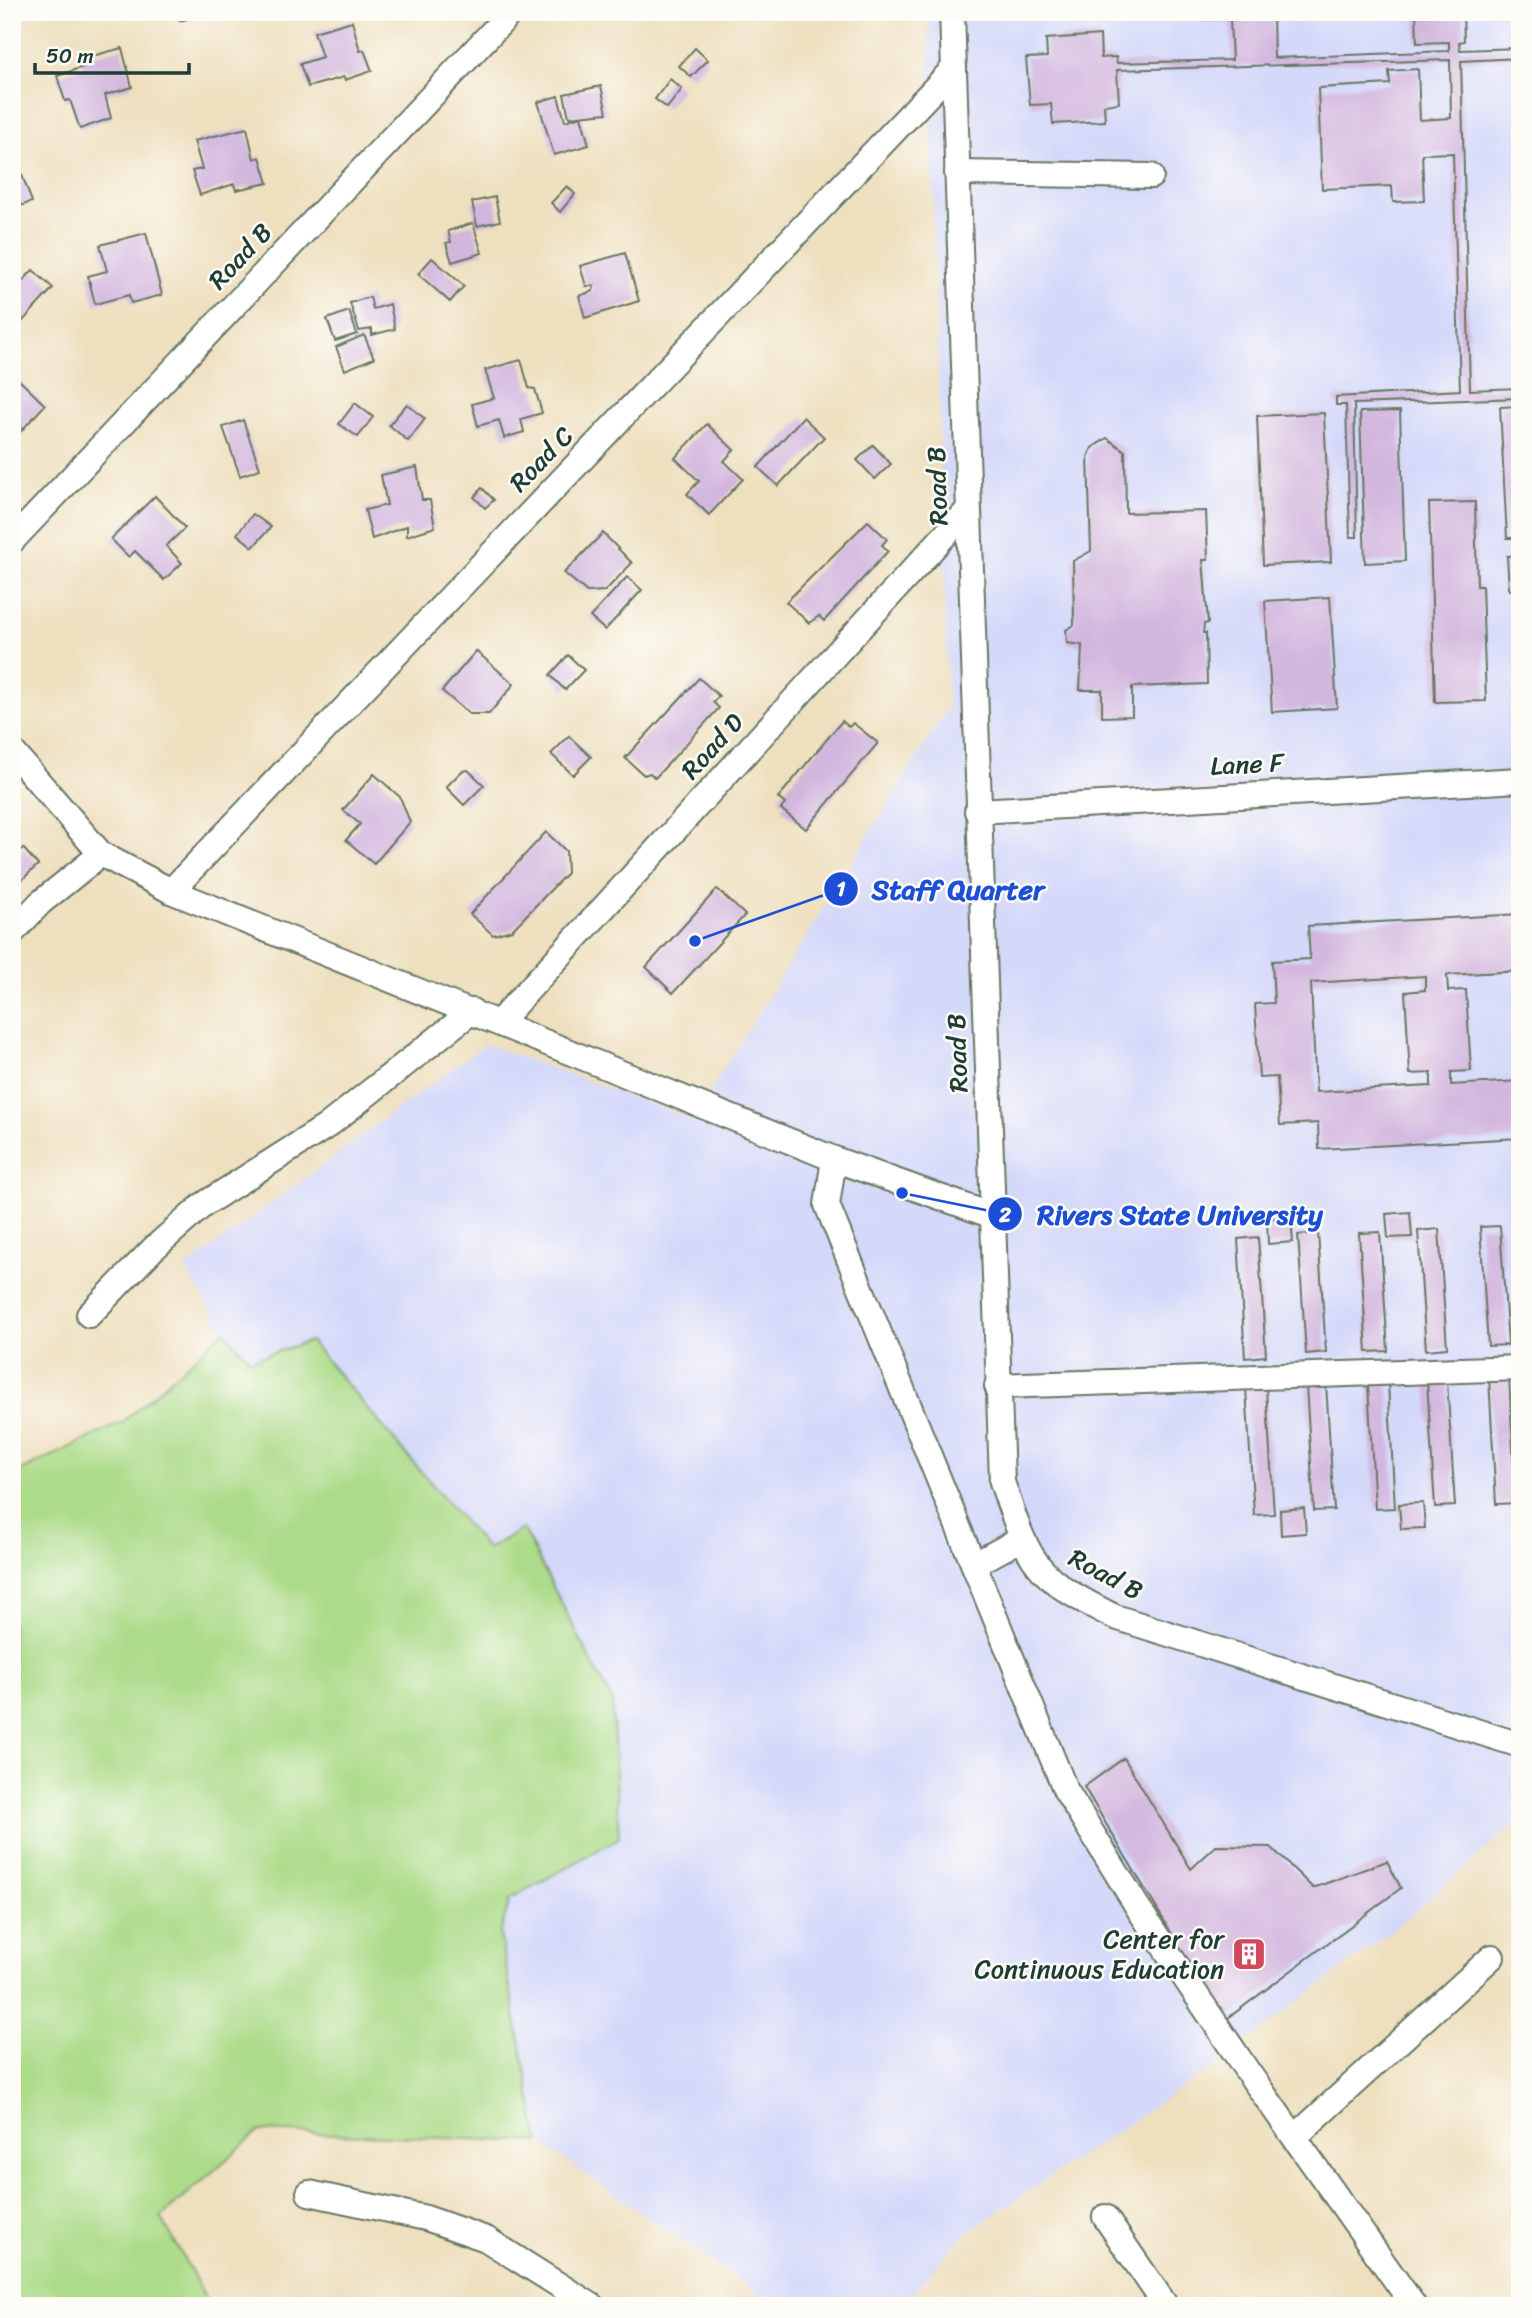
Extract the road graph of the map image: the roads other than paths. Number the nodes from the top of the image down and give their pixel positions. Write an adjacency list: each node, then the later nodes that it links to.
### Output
1 (511, 12): 7 (street, Road B)
2 (952, 12): 3 (street, Road B)
3 (954, 68): 4 (street, Road B); 12 (street, Road C)
4 (957, 173): 5 (street); 6 (street, Road B)
5 (1151, 176)
6 (968, 510): 10 (street, Road B); 15 (street, Road D)
7 (12, 541)
8 (12, 751): 11 (street)
9 (1520, 780): 10 (street, Lane F)
10 (977, 811): 17 (street, Road B)
11 (101, 854): 12 (street); 13 (street)
12 (171, 891): 14 (street)
13 (12, 933)
14 (472, 1011): 15 (street); 18 (street)
15 (499, 1022): 16 (street)
16 (834, 1159): 17 (street); 22 (street)
17 (990, 1215): 20 (street, Road B)
18 (89, 1315)
19 (1520, 1368): 20 (street)
20 (997, 1386): 21 (street, Road B)
21 (1021, 1539): 22 (street); 23 (street, Road B)
22 (975, 1564): 25 (street)
23 (1520, 1745)
24 (1492, 1957): 25 (street)
25 (1294, 2137): 30 (street)
26 (309, 2193): 28 (street)
27 (1105, 2217): 29 (street)
28 (592, 2306)
29 (1166, 2306)
30 (1414, 2306)

